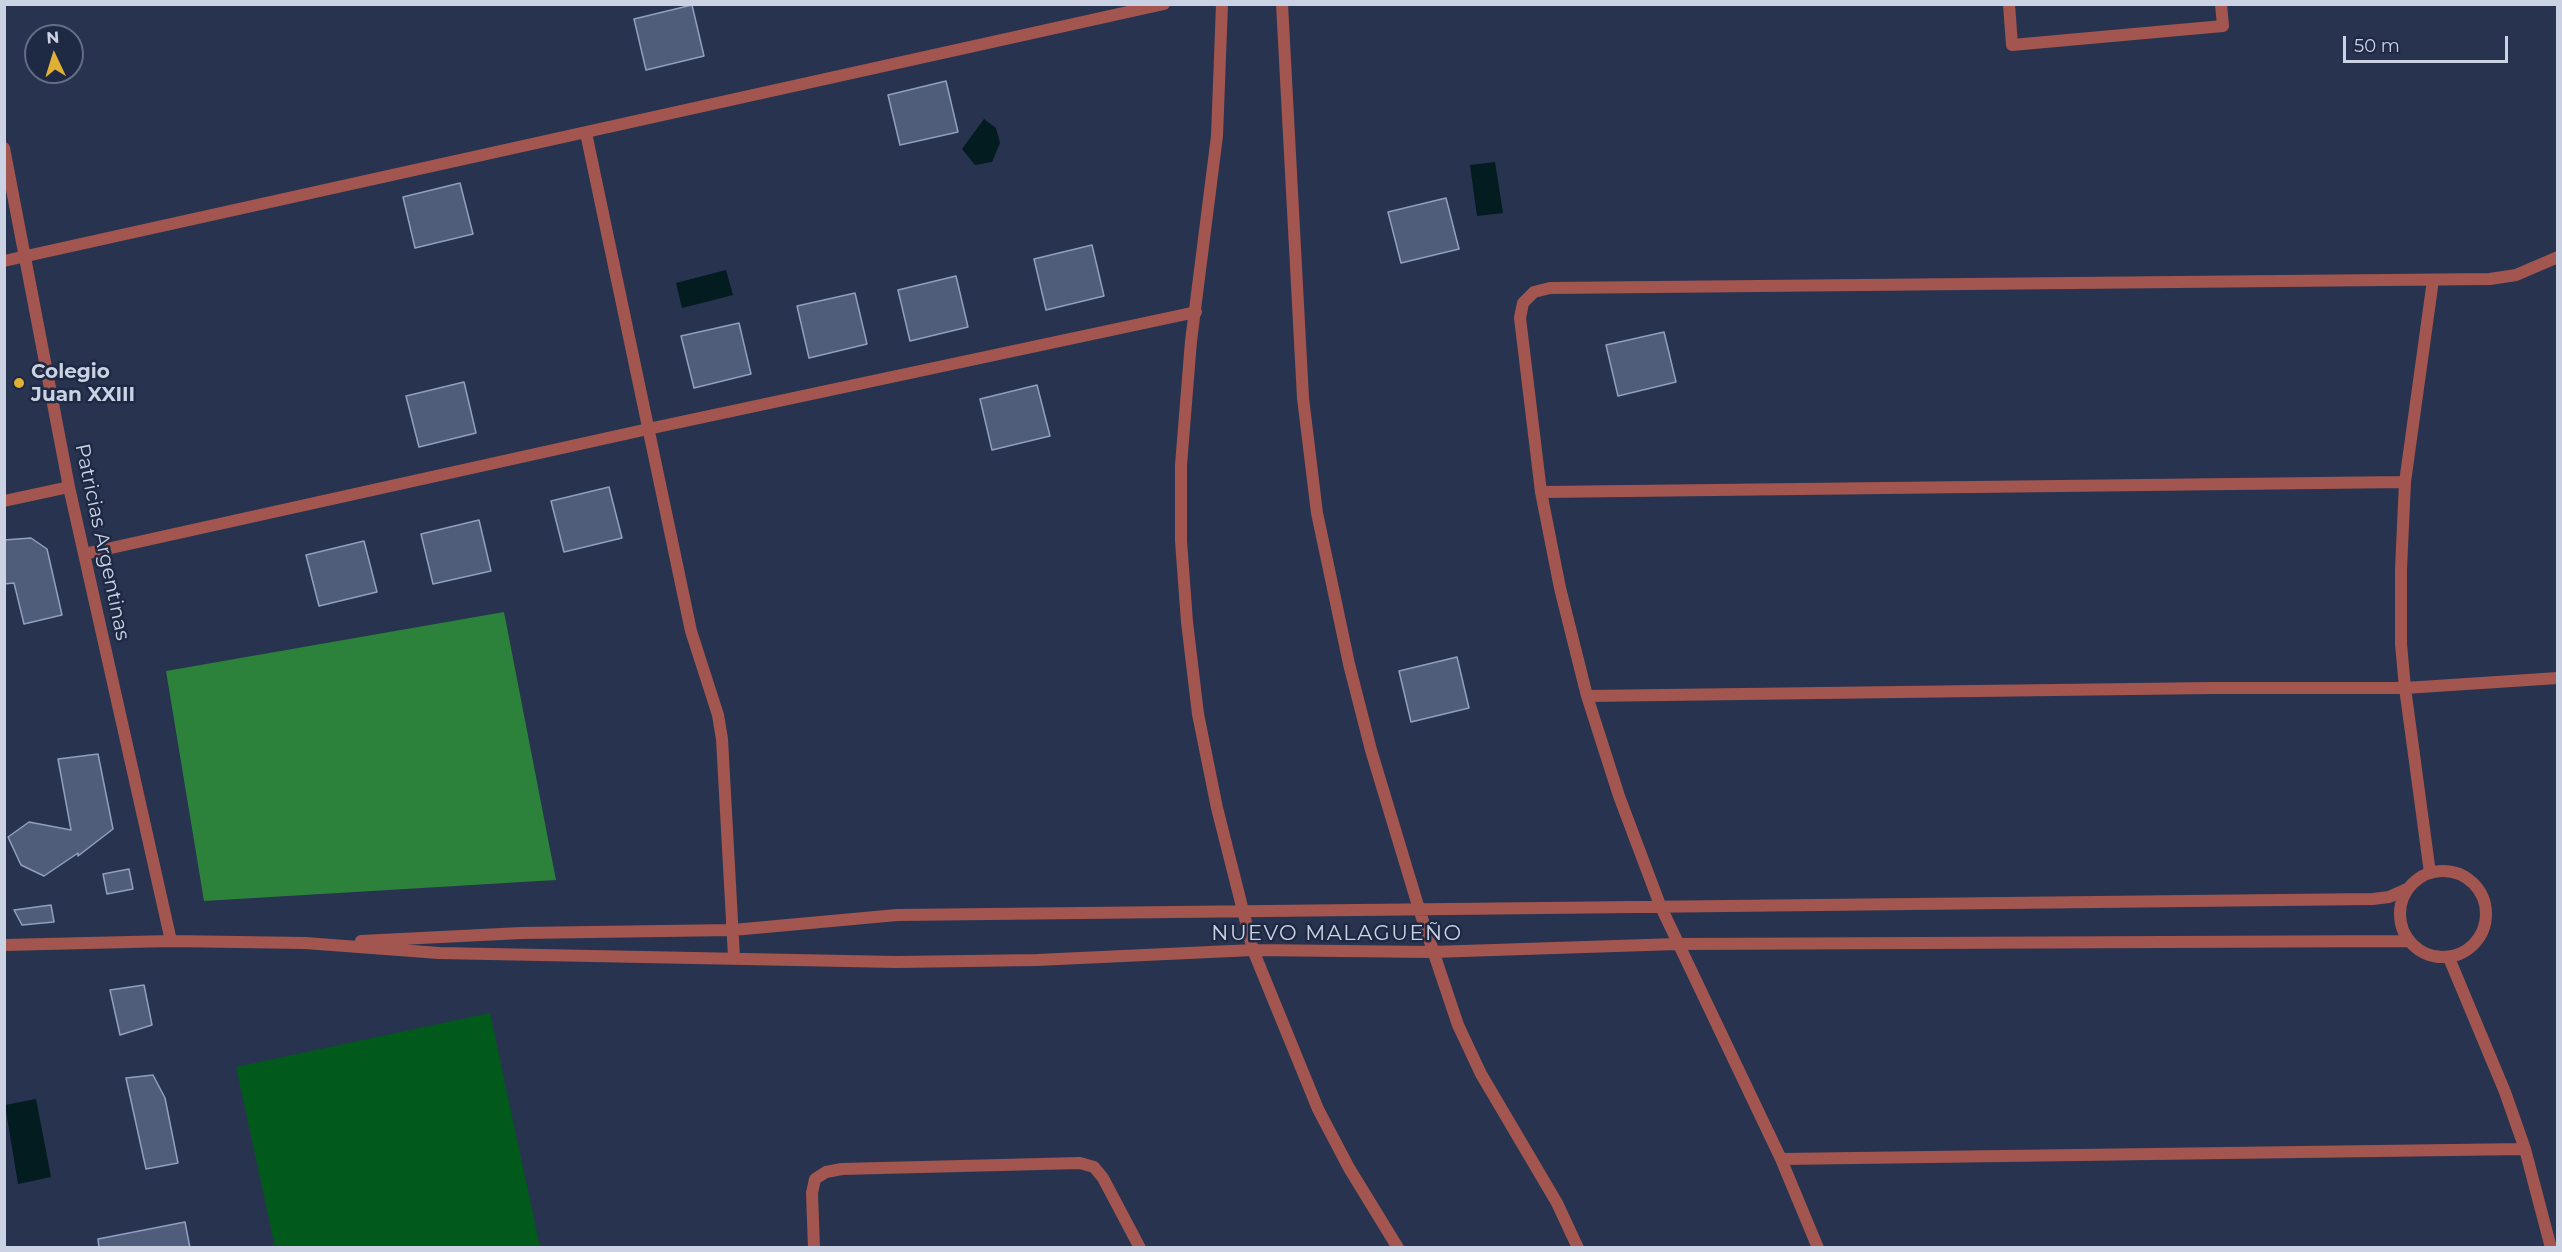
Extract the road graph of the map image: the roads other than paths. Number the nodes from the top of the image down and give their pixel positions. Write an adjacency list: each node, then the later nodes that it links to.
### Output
1 (1164, 4): 6 (street)
2 (1222, 4): 12 (street)
3 (1282, 4): 25 (street)
4 (2009, 4): 5 (street)
5 (2221, 4)
6 (585, 133): 8 (street); 13 (street)
7 (4, 148): 8 (street, Patricias Argentinas)
8 (27, 256): 10 (street); 15 (street, Patricias Argentinas)
9 (2558, 257): 11 (street)
10 (4, 261)
11 (2433, 280): 14 (street); 16 (street)
12 (1196, 312): 13 (street); 26 (street)
13 (648, 429): 18 (street); 27 (street)
14 (2405, 482): 16 (street); 20 (street)
15 (69, 487): 17 (street); 18 (street, Patricias Argentinas)
16 (1541, 492): 21 (street)
17 (4, 501)
18 (84, 554): 28 (street, Patricias Argentinas)
19 (2558, 678): 20 (street)
20 (2405, 688): 21 (street); 22 (street)
21 (1587, 696): 24 (street)
22 (2430, 873): 23 (street); 36 (street)
23 (2407, 889): 24 (street); 29 (street)
24 (1660, 905): 25 (street); 31 (street)
25 (1419, 909): 26 (street); 34 (street)
26 (1242, 913): 27 (street); 33 (street)
27 (733, 930): 30 (street); 35 (street)
28 (171, 941): 30 (street); 32 (street)
29 (2409, 941): 31 (street); 36 (street)
30 (305, 944): 35 (street)
31 (1677, 944): 34 (street); 38 (street)
32 (4, 945)
33 (1253, 950): 34 (street); 35 (street); 41 (street)
34 (1432, 952): 42 (street)
35 (734, 957)
36 (2449, 958): 37 (street)
37 (2525, 1149): 38 (street); 44 (street)
38 (1781, 1159): 43 (street)
39 (814, 1248): 40 (street)
40 (1140, 1248)
41 (1398, 1248)
42 (1578, 1248)
43 (1818, 1248)
44 (2551, 1248)

